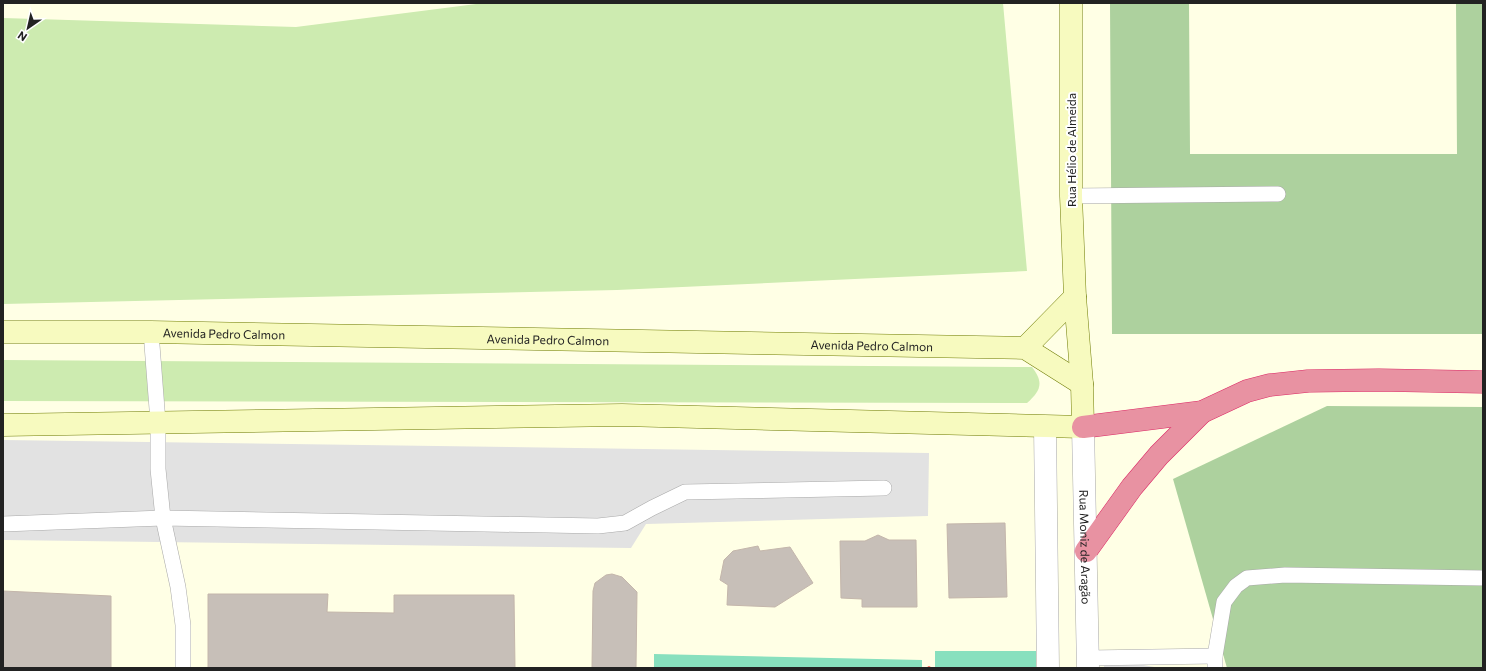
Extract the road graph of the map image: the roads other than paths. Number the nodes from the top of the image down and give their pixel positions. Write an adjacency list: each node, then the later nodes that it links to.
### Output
1 (1071, 3): 3 (street, Rua Hélio de Almeida)
2 (1278, 194): 3 (lane)
3 (1071, 196): 4 (street, Rua Hélio de Almeida)
4 (1074, 297): 7 (street); 9 (street, Rua Hélio de Almeida)
5 (3, 332): 6 (street, Avenida Pedro Calmon)
6 (151, 332): 7 (street, Avenida Pedro Calmon); 11 (lane)
7 (1025, 348): 9 (street)
8 (1483, 382): 10 (highway)
9 (1082, 384): 14 (street, Rua Hélio de Almeida)
10 (1202, 412): 14 (highway); 18 (highway)
11 (158, 422): 12 (street); 13 (street); 16 (lane)
12 (3, 425)
13 (1045, 427): 14 (street); 23 (street)
14 (1083, 427): 18 (street, Rua Moniz de Aragão)
15 (884, 488): 16 (lane)
16 (163, 518): 17 (lane); 22 (lane)
17 (3, 524)
18 (1086, 552): 21 (street, Rua Moniz de Aragão)
19 (1483, 578): 20 (lane)
20 (1215, 662): 21 (lane)
21 (1088, 663)
22 (183, 668)
23 (1048, 668)

